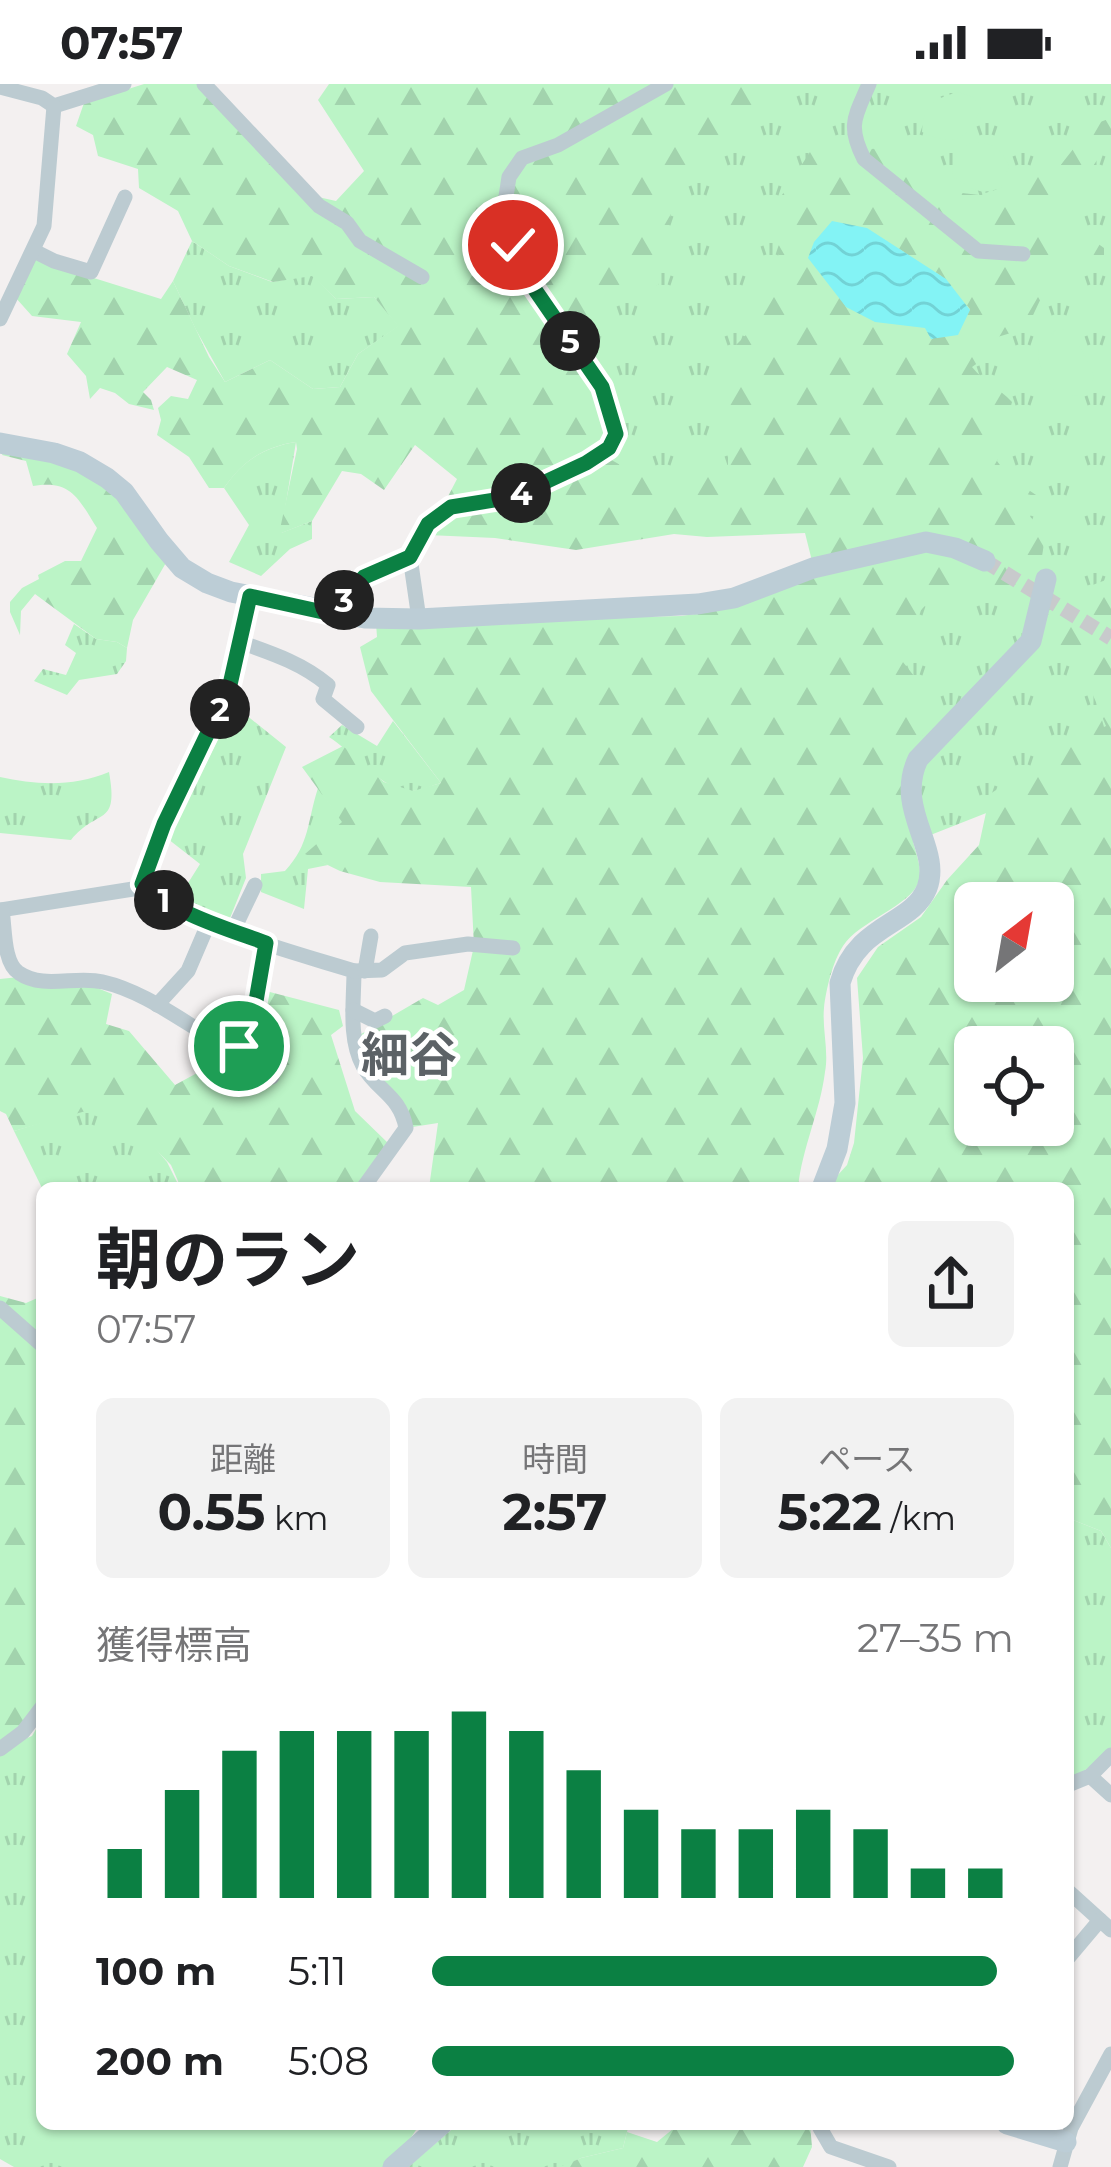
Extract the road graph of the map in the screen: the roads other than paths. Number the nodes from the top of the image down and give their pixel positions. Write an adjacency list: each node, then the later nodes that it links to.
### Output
1 (124, 84): 6 (street)
2 (204, 84): 10 (street)
3 (666, 84): 13 (street)
4 (869, 84): 9 (street)
5 (0, 87): 6 (street)
6 (54, 106): 8 (street)
7 (125, 197): 8 (street)
8 (34, 251): 11 (street)
9 (1022, 254)
10 (422, 277)
11 (3, 308)
12 (0, 443): 16 (street)
13 (410, 557): 17 (street); 18 (street)
14 (986, 561): 18 (street)
15 (1046, 579): 36 (street)
16 (250, 596): 17 (street); 19 (street)
17 (332, 614): 18 (street)
18 (419, 619)
19 (240, 642): 20 (street); 21 (street)
20 (357, 727)
21 (142, 884): 23 (street); 24 (street)
22 (255, 885): 25 (street)
23 (1, 910): 30 (street)
24 (209, 922): 25 (street); 30 (street)
25 (233, 931): 27 (street)
26 (371, 936): 29 (street)
27 (266, 943): 29 (street); 33 (street)
28 (513, 948): 29 (street)
29 (360, 971): 31 (street)
30 (157, 1005): 33 (street)
31 (353, 1010): 32 (street); 35 (street)
32 (385, 1016)
33 (230, 1048): 34 (street)
34 (272, 1077)
35 (367, 1182)
36 (824, 1182)
37 (0, 1307): 38 (street)
38 (36, 1340)
39 (36, 1714): 40 (street)
40 (0, 1749)
41 (1111, 1754): 42 (street)
42 (1090, 1776): 43 (street); 44 (street)
43 (1074, 1783)
44 (1111, 1795)
45 (1074, 1896): 46 (street)
46 (1106, 1925): 47 (street)
47 (1074, 1953)
48 (1111, 2054): 49 (street)
49 (1074, 2124)
50 (432, 2130): 55 (street)
51 (821, 2130): 56 (street)
52 (1026, 2130): 54 (street)
53 (1072, 2130): 54 (street)
54 (1066, 2143): 57 (street)
55 (394, 2167)
56 (889, 2167)
57 (1060, 2167)

